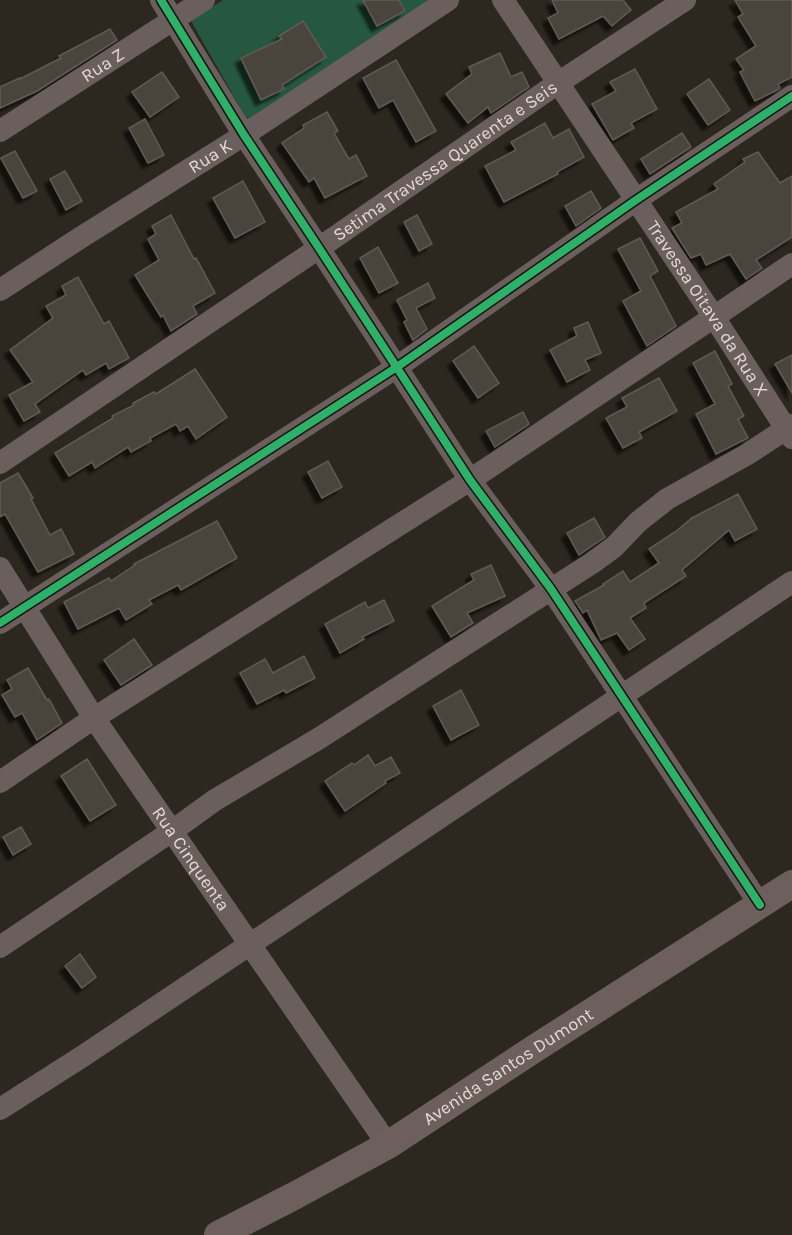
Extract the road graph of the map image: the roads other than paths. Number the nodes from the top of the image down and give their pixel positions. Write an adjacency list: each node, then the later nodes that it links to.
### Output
1 (161, 0): 6 (street)
2 (204, 0): 6 (street, Rua Z)
3 (448, 0): 10 (street, Rua K)
4 (503, 0): 7 (street, Travessa Oitava da Rua X)
5 (685, 0): 7 (street, Setima Travessa Quarenta e Seis)
6 (174, 21): 9 (street, Rua Z); 10 (street)
7 (558, 83): 11 (street, Travessa Oitava da Rua X); 12 (street, Setima Travessa Quarenta e Seis)
8 (792, 96): 11 (street)
9 (0, 131)
10 (244, 135): 12 (street); 14 (street, Rua K)
11 (636, 200): 15 (street, Travessa Oitava da Rua X); 16 (street)
12 (319, 248): 16 (street); 18 (street, Setima Travessa Quarenta e Seis)
13 (792, 264): 15 (street)
14 (0, 290)
15 (714, 317): 17 (street, Travessa Oitava da Rua X); 19 (street)
16 (397, 367): 19 (street); 23 (street)
17 (790, 430): 22 (street)
18 (0, 464)
19 (470, 480): 22 (street); 26 (street)
20 (0, 568): 23 (street, Rua Cinquenta)
21 (792, 582): 25 (street)
22 (551, 589): 25 (street); 28 (street)
23 (25, 606): 24 (street); 26 (street, Rua Cinquenta)
24 (0, 623)
25 (622, 695): 30 (street); 31 (street)
26 (94, 718): 27 (street); 28 (street, Rua Cinquenta)
27 (0, 782)
28 (172, 831): 31 (street, Rua Cinquenta); 32 (street)
29 (792, 884): 30 (main road, Avenida Santos Dumont)
30 (760, 905): 34 (main road, Avenida Santos Dumont)
31 (249, 944): 33 (street); 34 (street, Rua Cinquenta)
32 (0, 947)
33 (0, 1109)
34 (388, 1145): 35 (main road, Avenida Santos Dumont)
35 (218, 1235)

